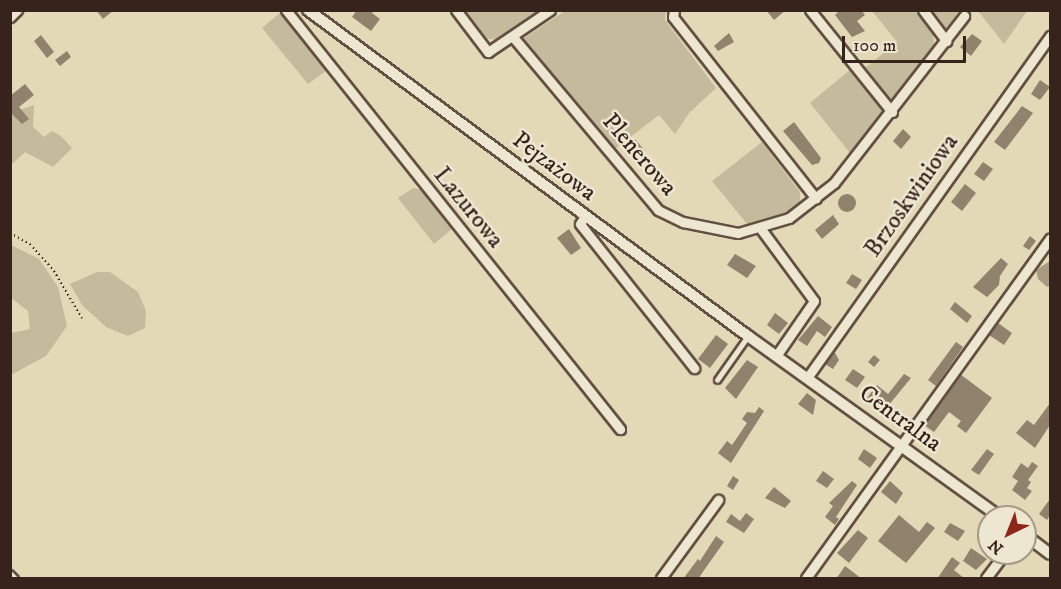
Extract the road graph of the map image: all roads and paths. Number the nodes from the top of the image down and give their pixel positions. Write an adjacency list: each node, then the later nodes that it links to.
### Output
1 (17, 10): 10 (street)
2 (286, 10): 26 (street, Lazurowa)
3 (308, 10): 16 (street, Pejzażowa)
4 (456, 10): 12 (street)
5 (550, 10): 12 (street)
6 (674, 10): 15 (street)
7 (810, 10): 14 (street)
8 (923, 10): 13 (street)
9 (964, 16): 13 (street, Plenerowa)
10 (10, 17)
11 (1050, 36): 24 (street, Brzoskwiniowa)
12 (513, 38): 17 (street, Plenerowa)
13 (946, 41): 14 (street, Plenerowa)
14 (892, 112): 15 (street, Plenerowa)
15 (816, 200): 17 (street, Plenerowa)
16 (585, 216): 21 (street, Pejzażowa); 23 (street)
17 (761, 228): 22 (street)
18 (10, 233): 20 (path)
19 (1050, 238): 27 (street)
20 (82, 318)
21 (748, 336): 22 (street, Pejzażowa); 25 (lane)
22 (776, 356): 24 (street, Centralna)
23 (694, 368)
24 (807, 378): 27 (street, Centralna)
25 (717, 380)
26 (620, 429)
27 (902, 446): 29 (street, Centralna); 36 (street)
28 (718, 500): 35 (street)
29 (983, 505)
30 (1037, 544): 31 (street)
31 (1050, 553)
32 (996, 565): 37 (street)
33 (10, 573): 34 (lane)
34 (15, 579)
35 (661, 579)
36 (806, 579)
37 (986, 579)

